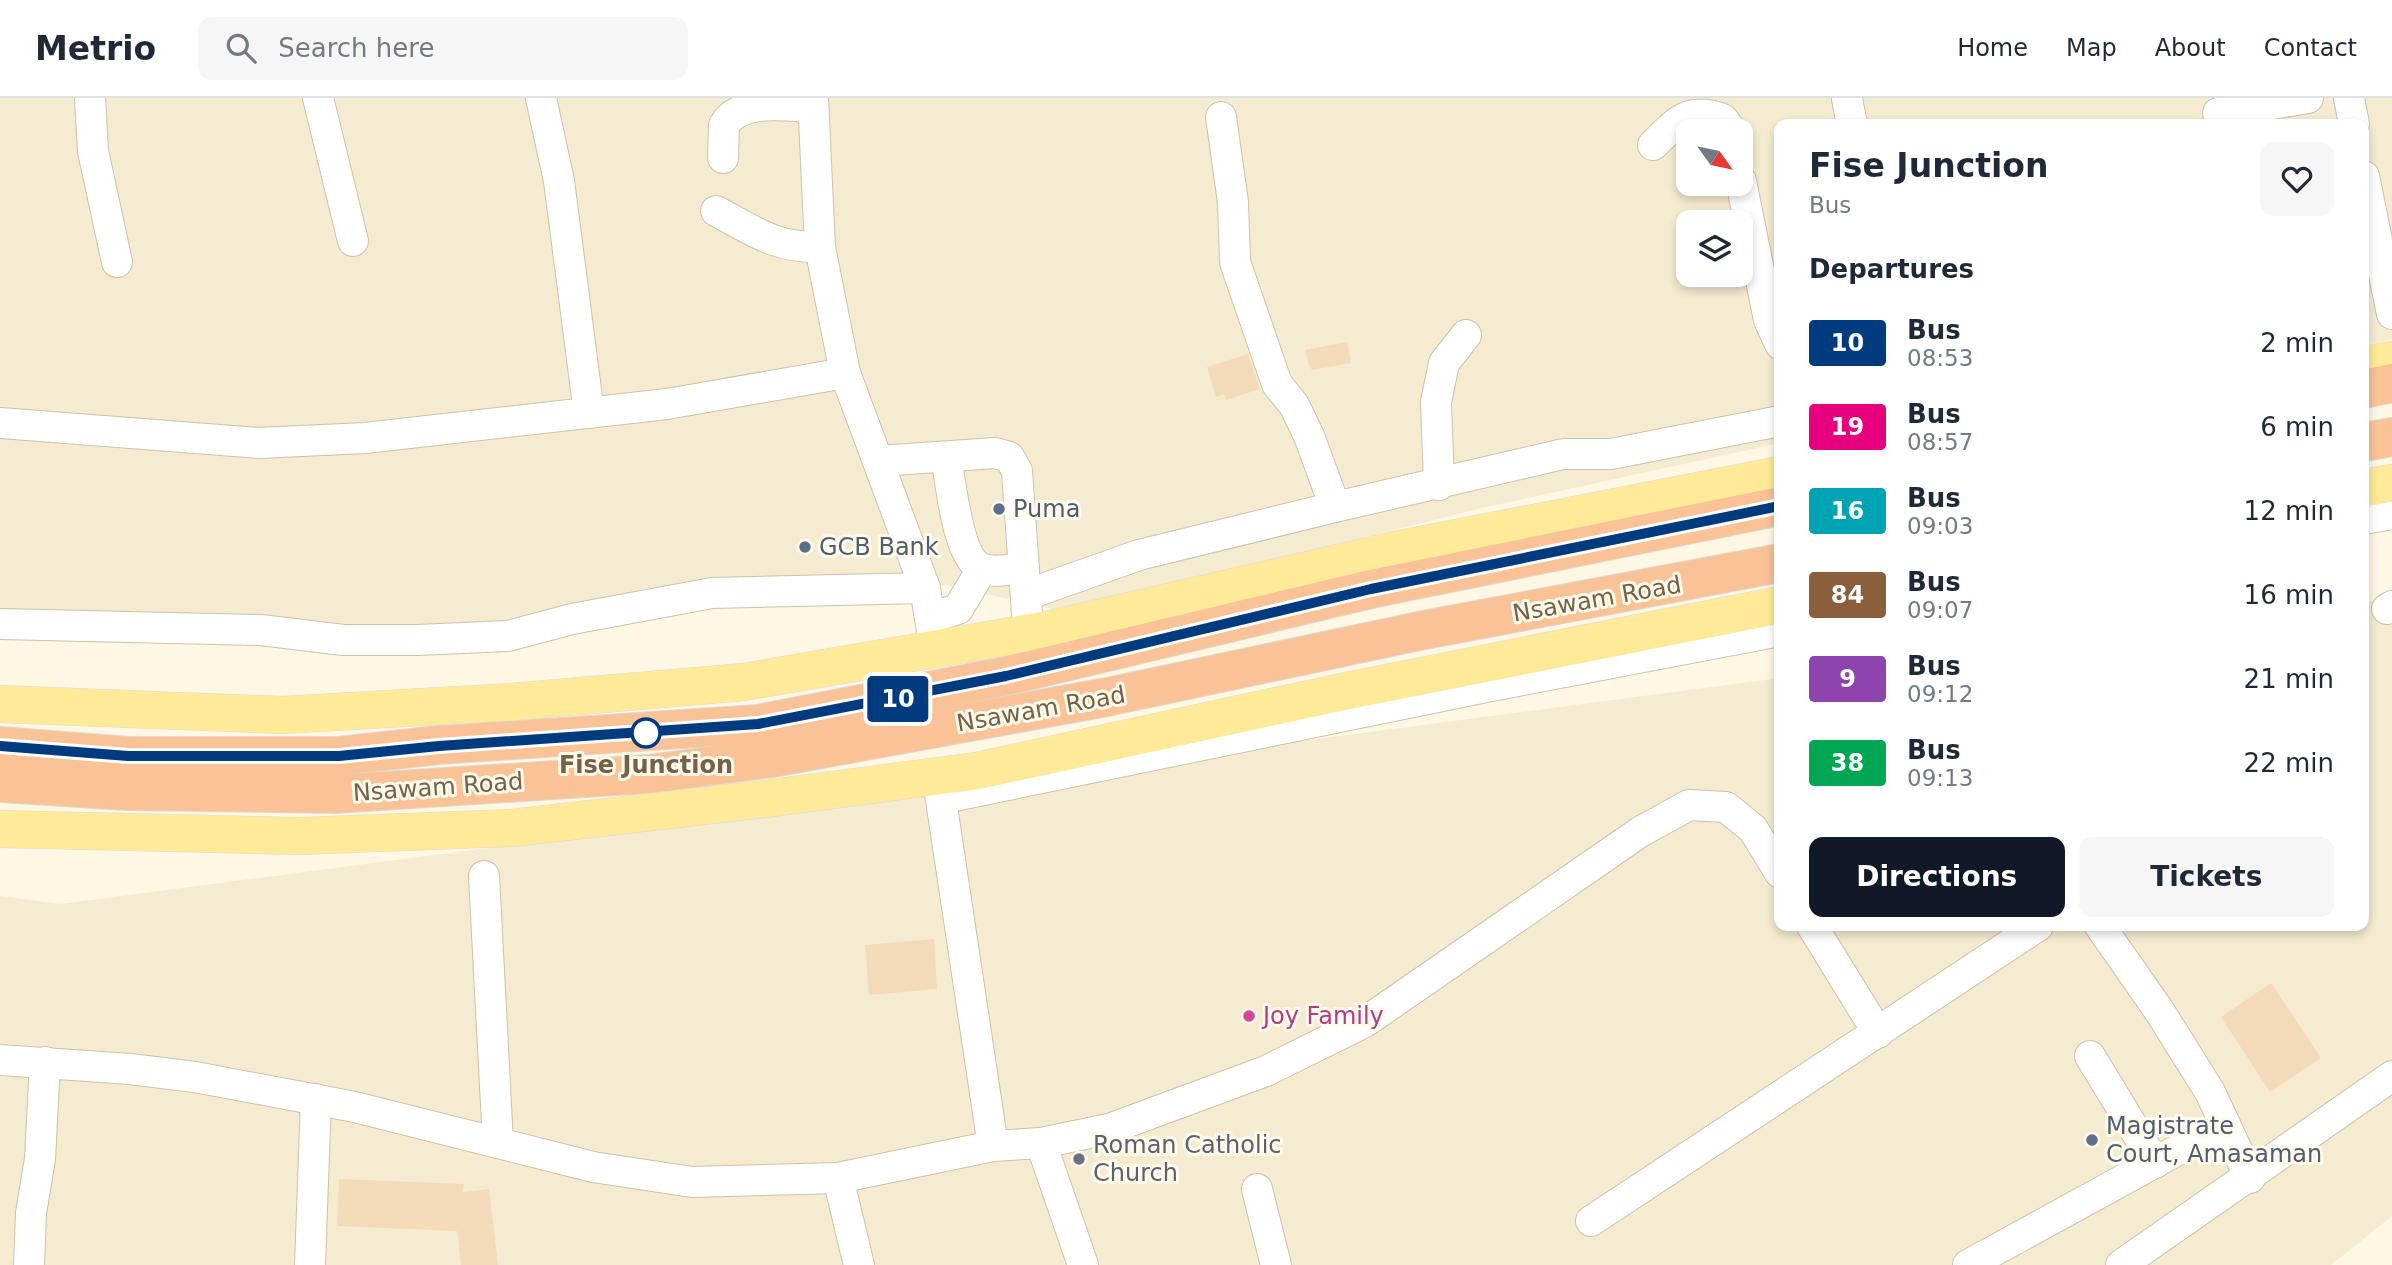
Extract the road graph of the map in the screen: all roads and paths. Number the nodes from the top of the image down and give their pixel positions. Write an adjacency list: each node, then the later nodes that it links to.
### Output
1 (90, 98): 23 (street)
2 (318, 98): 21 (street)
3 (541, 98): 32 (street)
4 (2308, 98): 9 (street)
5 (2349, 98): 14 (street)
6 (1847, 99): 13 (street)
7 (813, 102): 17 (street); 22 (street)
8 (2218, 112): 9 (street)
9 (2274, 114)
10 (1221, 117): 43 (street)
11 (1681, 119): 12 (street)
12 (1718, 119)
13 (1851, 119)
14 (2353, 119)
15 (1676, 124): 16 (street)
16 (1653, 145)
17 (723, 158)
18 (1744, 196): 25 (street)
19 (716, 211): 22 (street)
20 (2370, 230): 24 (street)
21 (353, 241)
22 (820, 247): 29 (street)
23 (117, 262)
24 (2381, 298)
25 (1774, 331)
26 (1466, 335): 41 (street)
27 (2392, 360): 28 (main road)
28 (2369, 364)
29 (845, 373): 32 (street); 38 (street)
30 (2392, 383): 31 (highway)
31 (2369, 388)
32 (589, 413): 34 (street)
33 (1774, 422): 41 (street)
34 (0, 423)
35 (2392, 437): 36 (highway)
36 (2369, 441)
37 (946, 457): 38 (street); 48 (street); 49 (street)
38 (879, 461): 50 (street)
39 (1774, 476): 53 (main road)
40 (2392, 483): 42 (main road)
41 (1439, 485): 43 (street)
42 (2369, 487)
43 (1335, 506): 49 (street)
44 (1774, 507): 57 (highway, Nsawam Road)
45 (2392, 514): 46 (street)
46 (2369, 518)
47 (1774, 564): 58 (highway, Nsawam Road)
48 (982, 569): 49 (street); 55 (street)
49 (1025, 581): 53 (street)
50 (925, 589): 52 (street); 55 (street)
51 (1774, 606): 59 (main road)
52 (0, 624)
53 (1029, 632): 55 (main road)
54 (1774, 632): 59 (street)
55 (933, 633): 56 (main road)
56 (0, 704)
57 (0, 746)
58 (0, 783)
59 (941, 787): 60 (main road); 75 (street)
60 (0, 829)
61 (1774, 863): 74 (street)
62 (484, 876): 73 (street)
63 (1815, 931): 66 (street)
64 (2031, 931): 66 (street)
65 (2103, 931): 72 (street)
66 (1878, 1033): 80 (street)
67 (2090, 1056): 76 (street)
68 (0, 1060): 69 (street)
69 (45, 1062): 71 (street); 81 (street)
70 (2392, 1076): 78 (street)
71 (316, 1099): 73 (street); 82 (street)
72 (2225, 1124): 76 (street); 78 (street)
73 (498, 1143): 77 (street)
74 (1041, 1143): 75 (street); 84 (street)
75 (993, 1146): 77 (street)
76 (2155, 1163): 86 (street)
77 (838, 1178): 83 (street)
78 (2250, 1178): 87 (street)
79 (1257, 1189): 85 (street)
80 (1591, 1221)
81 (29, 1265)
82 (310, 1265)
83 (859, 1265)
84 (1083, 1265)
85 (1276, 1265)
86 (1968, 1265)
87 (2121, 1265)

